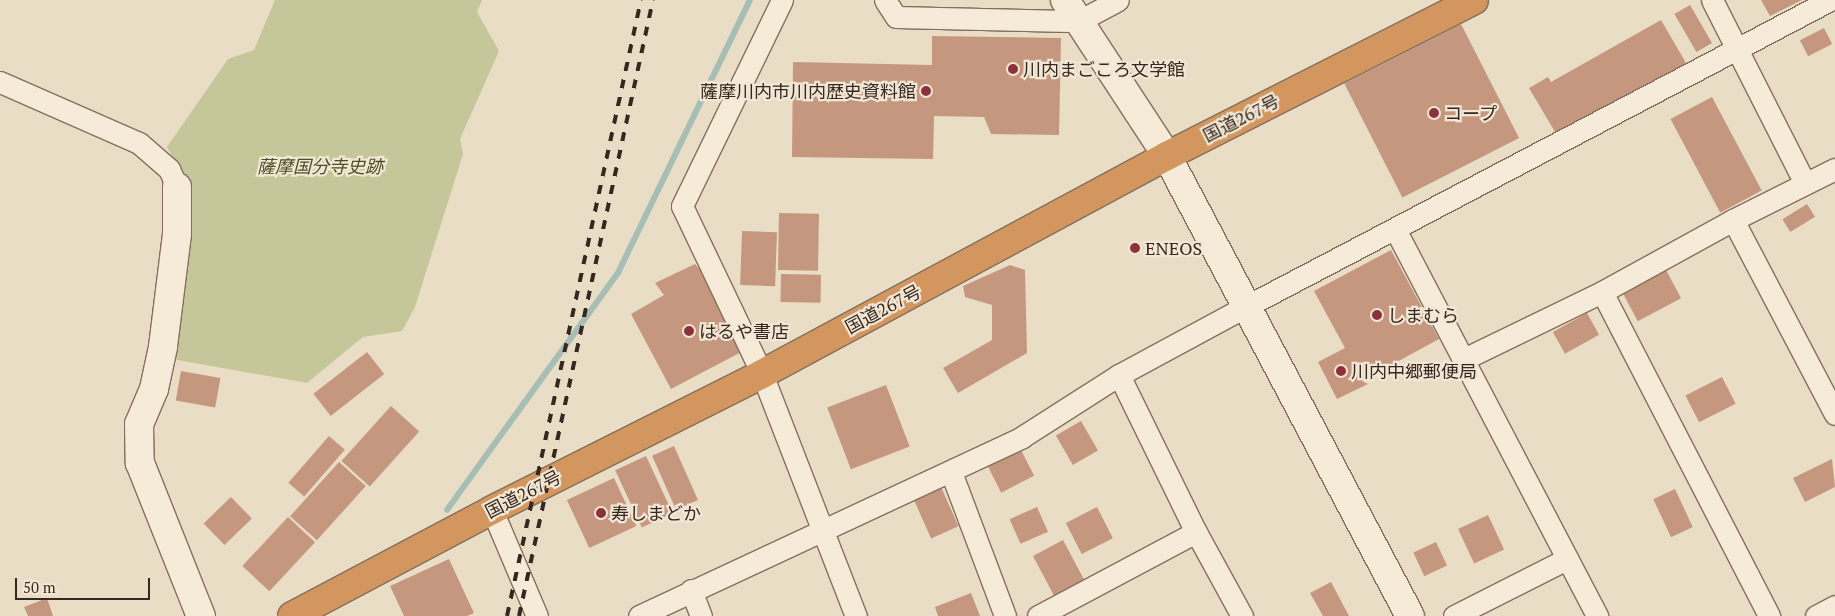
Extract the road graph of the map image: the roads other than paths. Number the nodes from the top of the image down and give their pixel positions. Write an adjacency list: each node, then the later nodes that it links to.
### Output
1 (782, 0): 19 (street)
2 (884, 0): 7 (street)
3 (1118, 0): 7 (street)
4 (1474, 0): 10 (highway, 国道267号)
5 (1712, 0): 8 (street)
6 (1830, 0): 8 (street)
7 (1072, 11): 10 (street)
8 (1736, 48): 12 (street); 15 (street)
9 (0, 82): 13 (street)
10 (1167, 156): 17 (street); 19 (highway, 国道267号)
11 (1835, 169): 12 (street)
12 (1805, 183): 14 (street)
13 (177, 187): 29 (street)
14 (1734, 220): 16 (street); 21 (street)
15 (1395, 229): 17 (street); 18 (street)
16 (1602, 292): 18 (street); 41 (street)
17 (1245, 307): 20 (street); 38 (street)
18 (1464, 359): 26 (street)
19 (762, 374): 23 (highway, 国道267号); 24 (street)
20 (1120, 375): 22 (street); 25 (street)
21 (1835, 414)
22 (951, 472): 24 (street); 35 (street)
23 (492, 510): 30 (highway, 国道267号); 31 (street)
24 (822, 529): 27 (street); 34 (street)
25 (1196, 532): 36 (street); 37 (street)
26 (1567, 560): 39 (street); 40 (street)
27 (692, 590): 32 (street); 33 (street)
28 (1835, 606): 42 (street)
29 (201, 616)
30 (292, 616)
31 (536, 616)
32 (639, 616)
33 (701, 616)
34 (856, 616)
35 (1005, 616)
36 (1038, 616)
37 (1242, 616)
38 (1410, 616)
39 (1454, 616)
40 (1597, 616)
41 (1769, 616)
42 (1816, 616)

